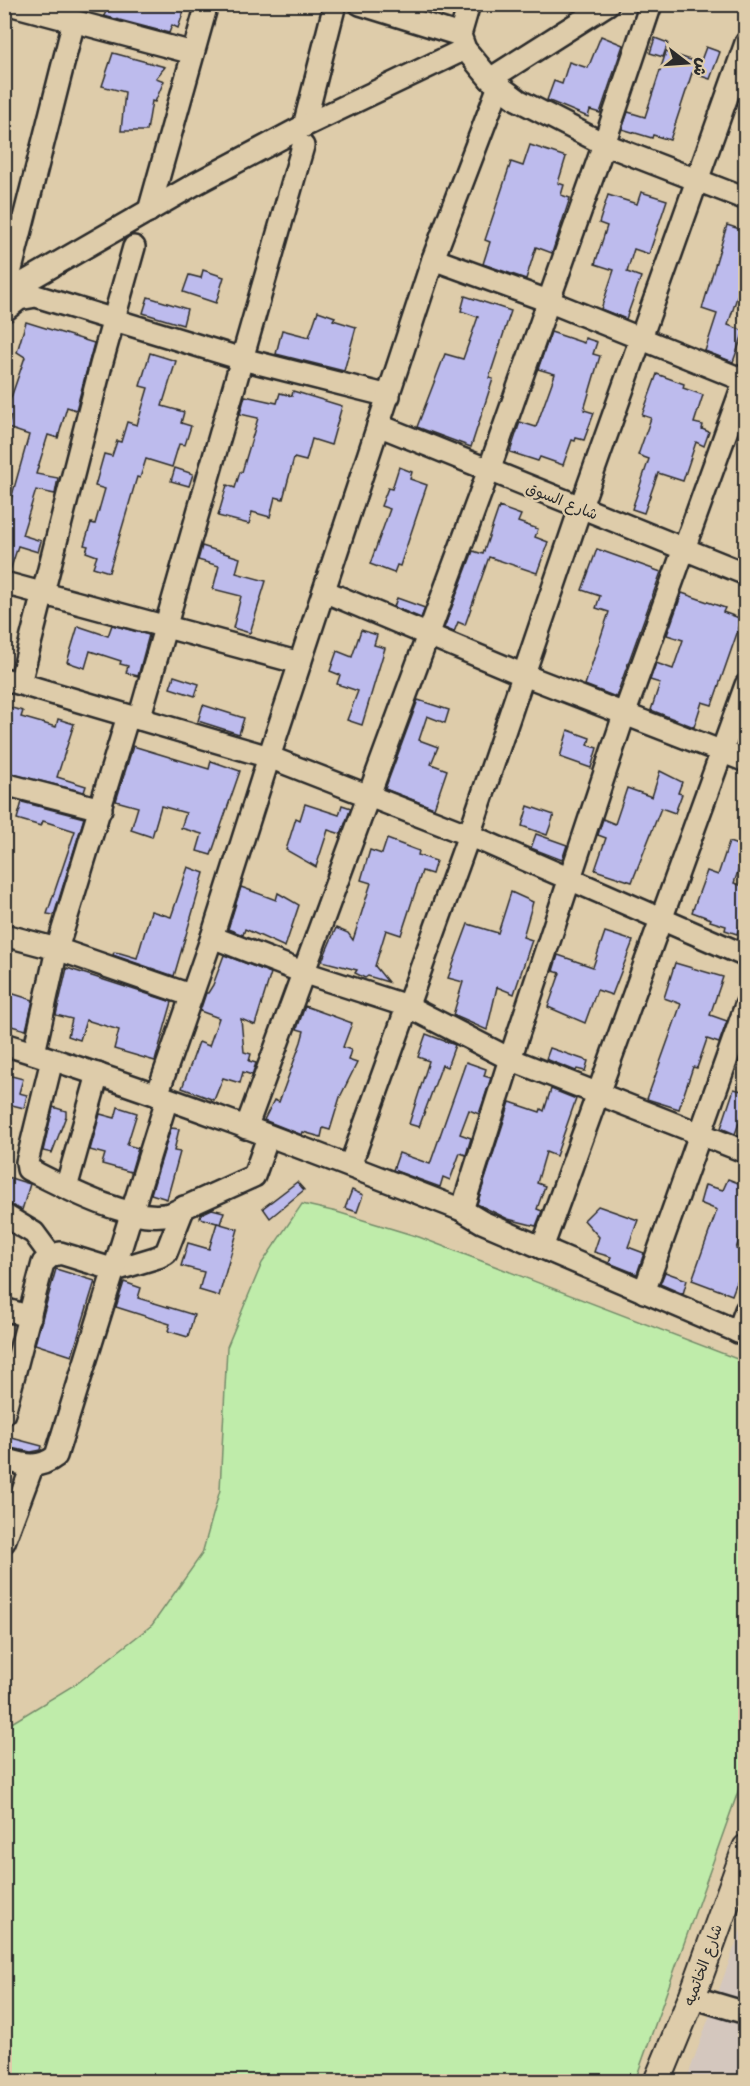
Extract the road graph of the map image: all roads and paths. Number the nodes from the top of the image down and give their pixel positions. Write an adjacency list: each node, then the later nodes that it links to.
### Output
1 (9, 4): 8 (street)
2 (207, 4): 11 (street)
3 (335, 4): 13 (street)
4 (360, 4): 9 (street)
5 (469, 4): 9 (street)
6 (608, 4): 12 (street)
7 (651, 4): 14 (street)
8 (74, 21): 11 (street); 20 (street)
9 (463, 42): 12 (street); 13 (street)
10 (746, 43): 15 (street)
11 (194, 53): 17 (street)
12 (494, 82): 14 (street); 19 (street)
13 (304, 136): 17 (street); 24 (street)
14 (604, 144): 15 (street); 21 (street)
15 (696, 179): 16 (street); 23 (street)
16 (746, 199)
17 (149, 211): 20 (street)
18 (134, 246): 22 (street)
19 (433, 259): 21 (street); 26 (street)
20 (5, 299): 22 (street)
21 (548, 301): 23 (street); 28 (street)
22 (114, 322): 24 (street); 34 (street)
23 (641, 339): 25 (street); 29 (street)
24 (242, 359): 26 (street); 35 (street)
25 (745, 380): 30 (street)
26 (389, 396): 27 (street)
27 (378, 425): 28 (street, شارع السوق); 33 (street)
28 (489, 470): 29 (street, شارع السوق); 36 (street)
29 (580, 509): 30 (street, شارع السوق); 38 (street)
30 (685, 550): 31 (street, شارع السوق); 41 (street)
31 (746, 574)
32 (4, 583): 34 (street)
33 (324, 591): 36 (street); 37 (street)
34 (41, 593): 35 (street); 39 (street)
35 (165, 626): 37 (street); 42 (street)
36 (428, 634): 38 (street); 47 (street)
37 (300, 663): 44 (street)
38 (524, 675): 41 (street); 49 (street)
39 (12, 681): 42 (street)
40 (746, 685): 43 (street)
41 (624, 715): 43 (street); 50 (street)
42 (134, 717): 44 (street); 48 (street)
43 (722, 752): 45 (street); 51 (street)
44 (268, 757): 47 (street); 53 (street)
45 (746, 761)
46 (4, 784): 48 (street)
47 (368, 796): 49 (street); 56 (street)
48 (101, 809): 54 (street)
49 (469, 835): 50 (street); 59 (street)
50 (569, 877): 51 (street); 62 (street)
51 (662, 919): 55 (street); 64 (street)
52 (4, 935): 54 (street)
53 (212, 937): 56 (street); 57 (street)
54 (57, 949): 57 (street); 61 (street)
55 (746, 956)
56 (305, 973): 59 (street); 66 (street)
57 (190, 995): 65 (street)
58 (746, 1005): 67 (street)
59 (407, 1006): 62 (street); 70 (street)
60 (4, 1044): 61 (street)
61 (43, 1056): 63 (street); 71 (street)
62 (510, 1059): 64 (street); 73 (street)
63 (99, 1074): 65 (street); 71 (street)
64 (599, 1096): 67 (street); 76 (street)
65 (162, 1097): 66 (street); 74 (street)
66 (246, 1128): 68 (street)
67 (699, 1136): 69 (street); 79 (street)
68 (268, 1137): 70 (street); 72 (street)
69 (746, 1152)
70 (350, 1166): 73 (street)
71 (66, 1188): 74 (street)
72 (184, 1207): 74 (street); 78 (street)
73 (462, 1210): 76 (street)
74 (133, 1213): 78 (street)
75 (4, 1215): 77 (street)
76 (542, 1248): 79 (street)
77 (51, 1256): 78 (street); 82 (street)
78 (115, 1270): 86 (street)
79 (644, 1292): 83 (street)
80 (4, 1309): 82 (street)
81 (746, 1310): 83 (street)
82 (30, 1317): 84 (street)
83 (742, 1333)
84 (4, 1413)
85 (4, 1459): 86 (street)
86 (32, 1467): 87 (street)
87 (4, 1542)
88 (746, 1848): 89 (main road, شارع الخاتميه)
89 (692, 1997): 90 (street); 91 (main road, شارع الخاتميه)
90 (746, 2013)
91 (657, 2082)

